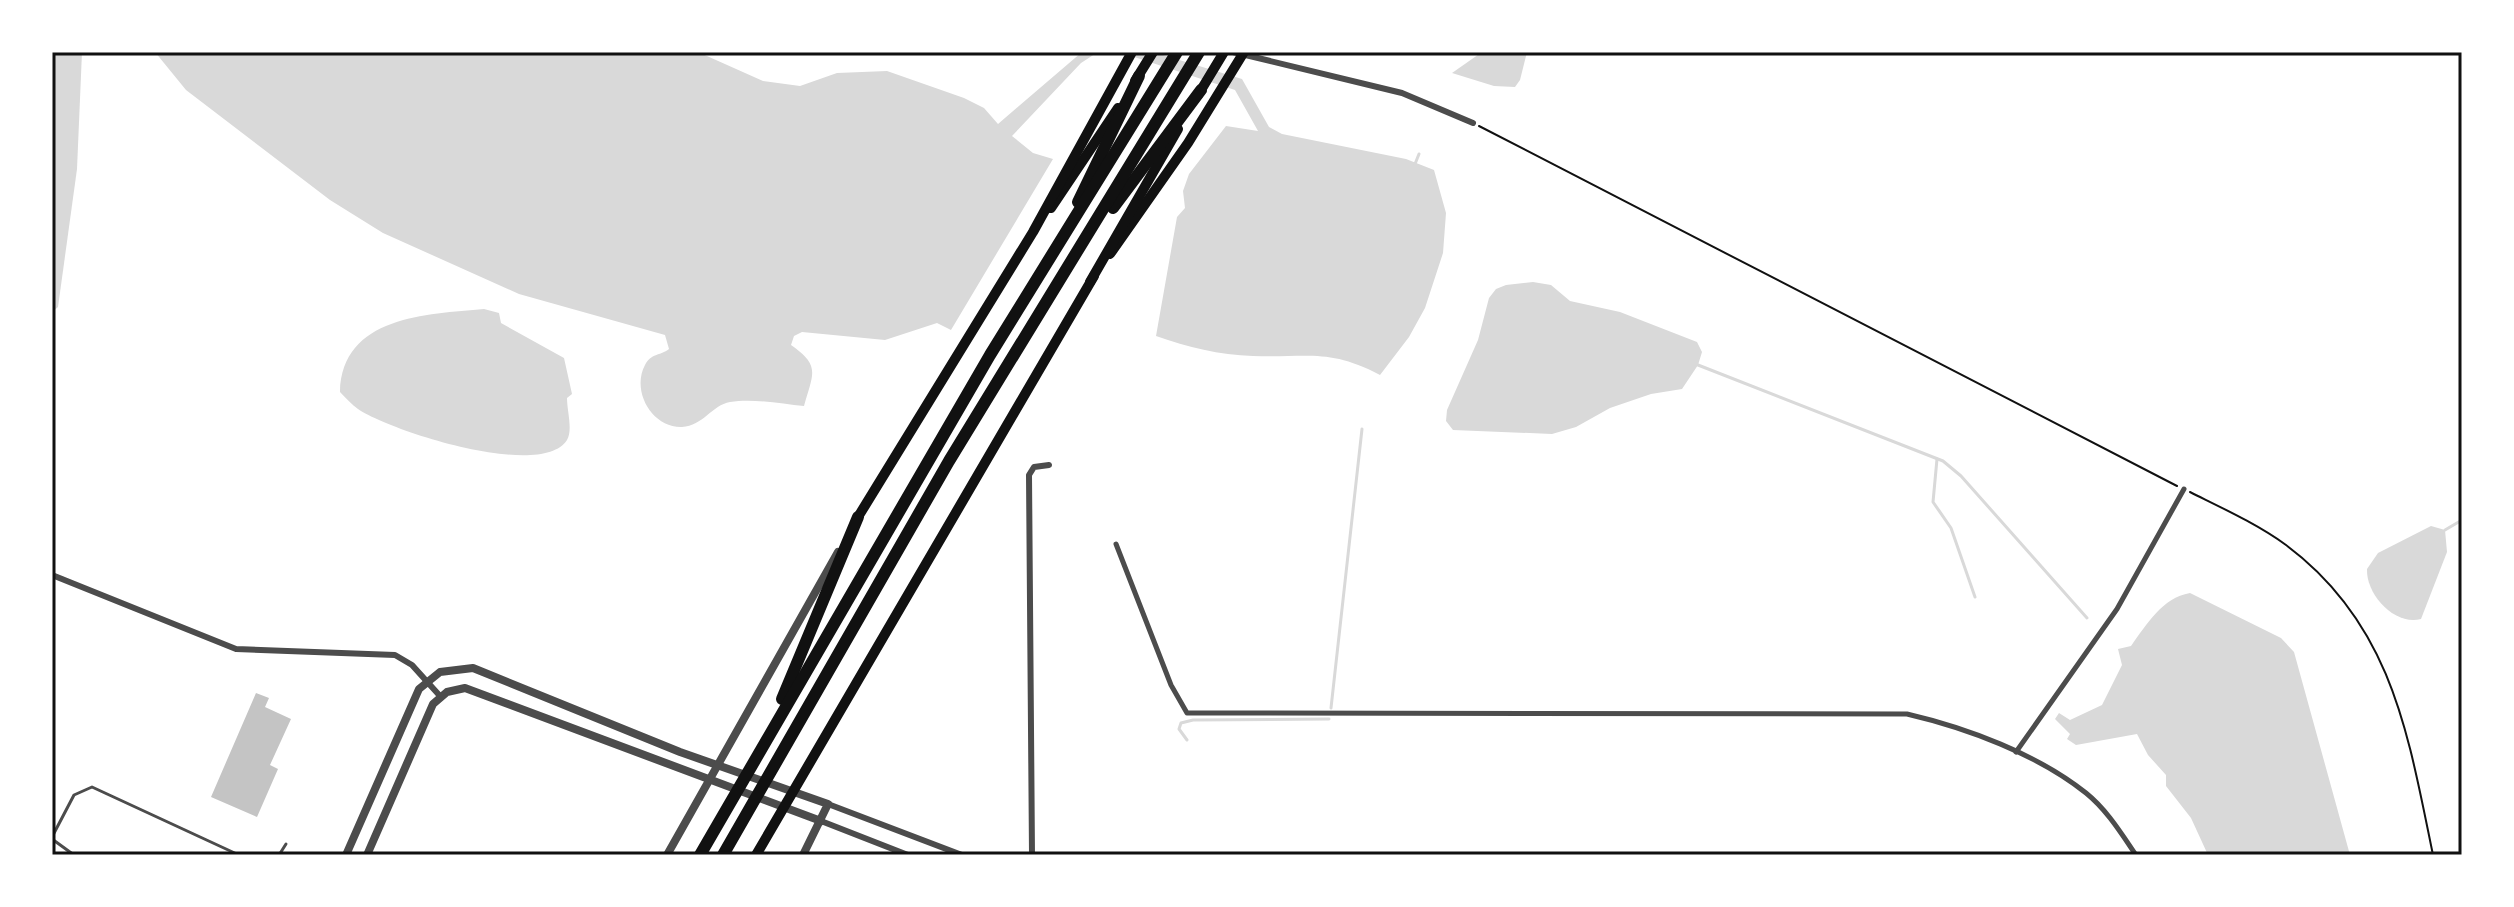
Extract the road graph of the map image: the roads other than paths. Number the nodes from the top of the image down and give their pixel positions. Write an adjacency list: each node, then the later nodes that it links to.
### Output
1 (1132, 52): 11 (main road)
2 (1153, 52): 8 (main road)
3 (1177, 52): 12 (highway)
4 (1199, 52): 13 (highway)
5 (1224, 52): 9 (main road)
6 (1233, 52): 10 (street)
7 (1244, 52): 14 (main road)
8 (1139, 76): 11 (main road); 12 (highway)
9 (1201, 90): 13 (highway); 14 (main road)
10 (1473, 123)
11 (1033, 232): 17 (main road)
12 (1057, 249): 23 (highway)
13 (1065, 271): 35 (highway)
14 (1090, 282): 36 (main road)
15 (1049, 465): 40 (street)
16 (2184, 489): 22 (street)
17 (858, 517): 23 (highway); 33 (street)
18 (1116, 544): 22 (street)
19 (52, 575): 20 (street)
20 (426, 681): 21 (street); 24 (street); 31 (street)
21 (440, 696): 25 (street); 32 (street)
22 (2016, 752): 41 (street)
23 (759, 753): 34 (highway)
24 (828, 804): 25 (street); 39 (street)
25 (821, 821): 37 (street); 38 (street)
26 (52, 838): 28 (lane); 29 (lane)
27 (286, 844): 30 (lane)
28 (74, 855)
29 (239, 855)
30 (279, 855)
31 (346, 855)
32 (367, 855)
33 (667, 855)
34 (700, 855)
35 (723, 855)
36 (756, 855)
37 (803, 855)
38 (908, 855)
39 (962, 855)
40 (1032, 855)
41 (2136, 855)

